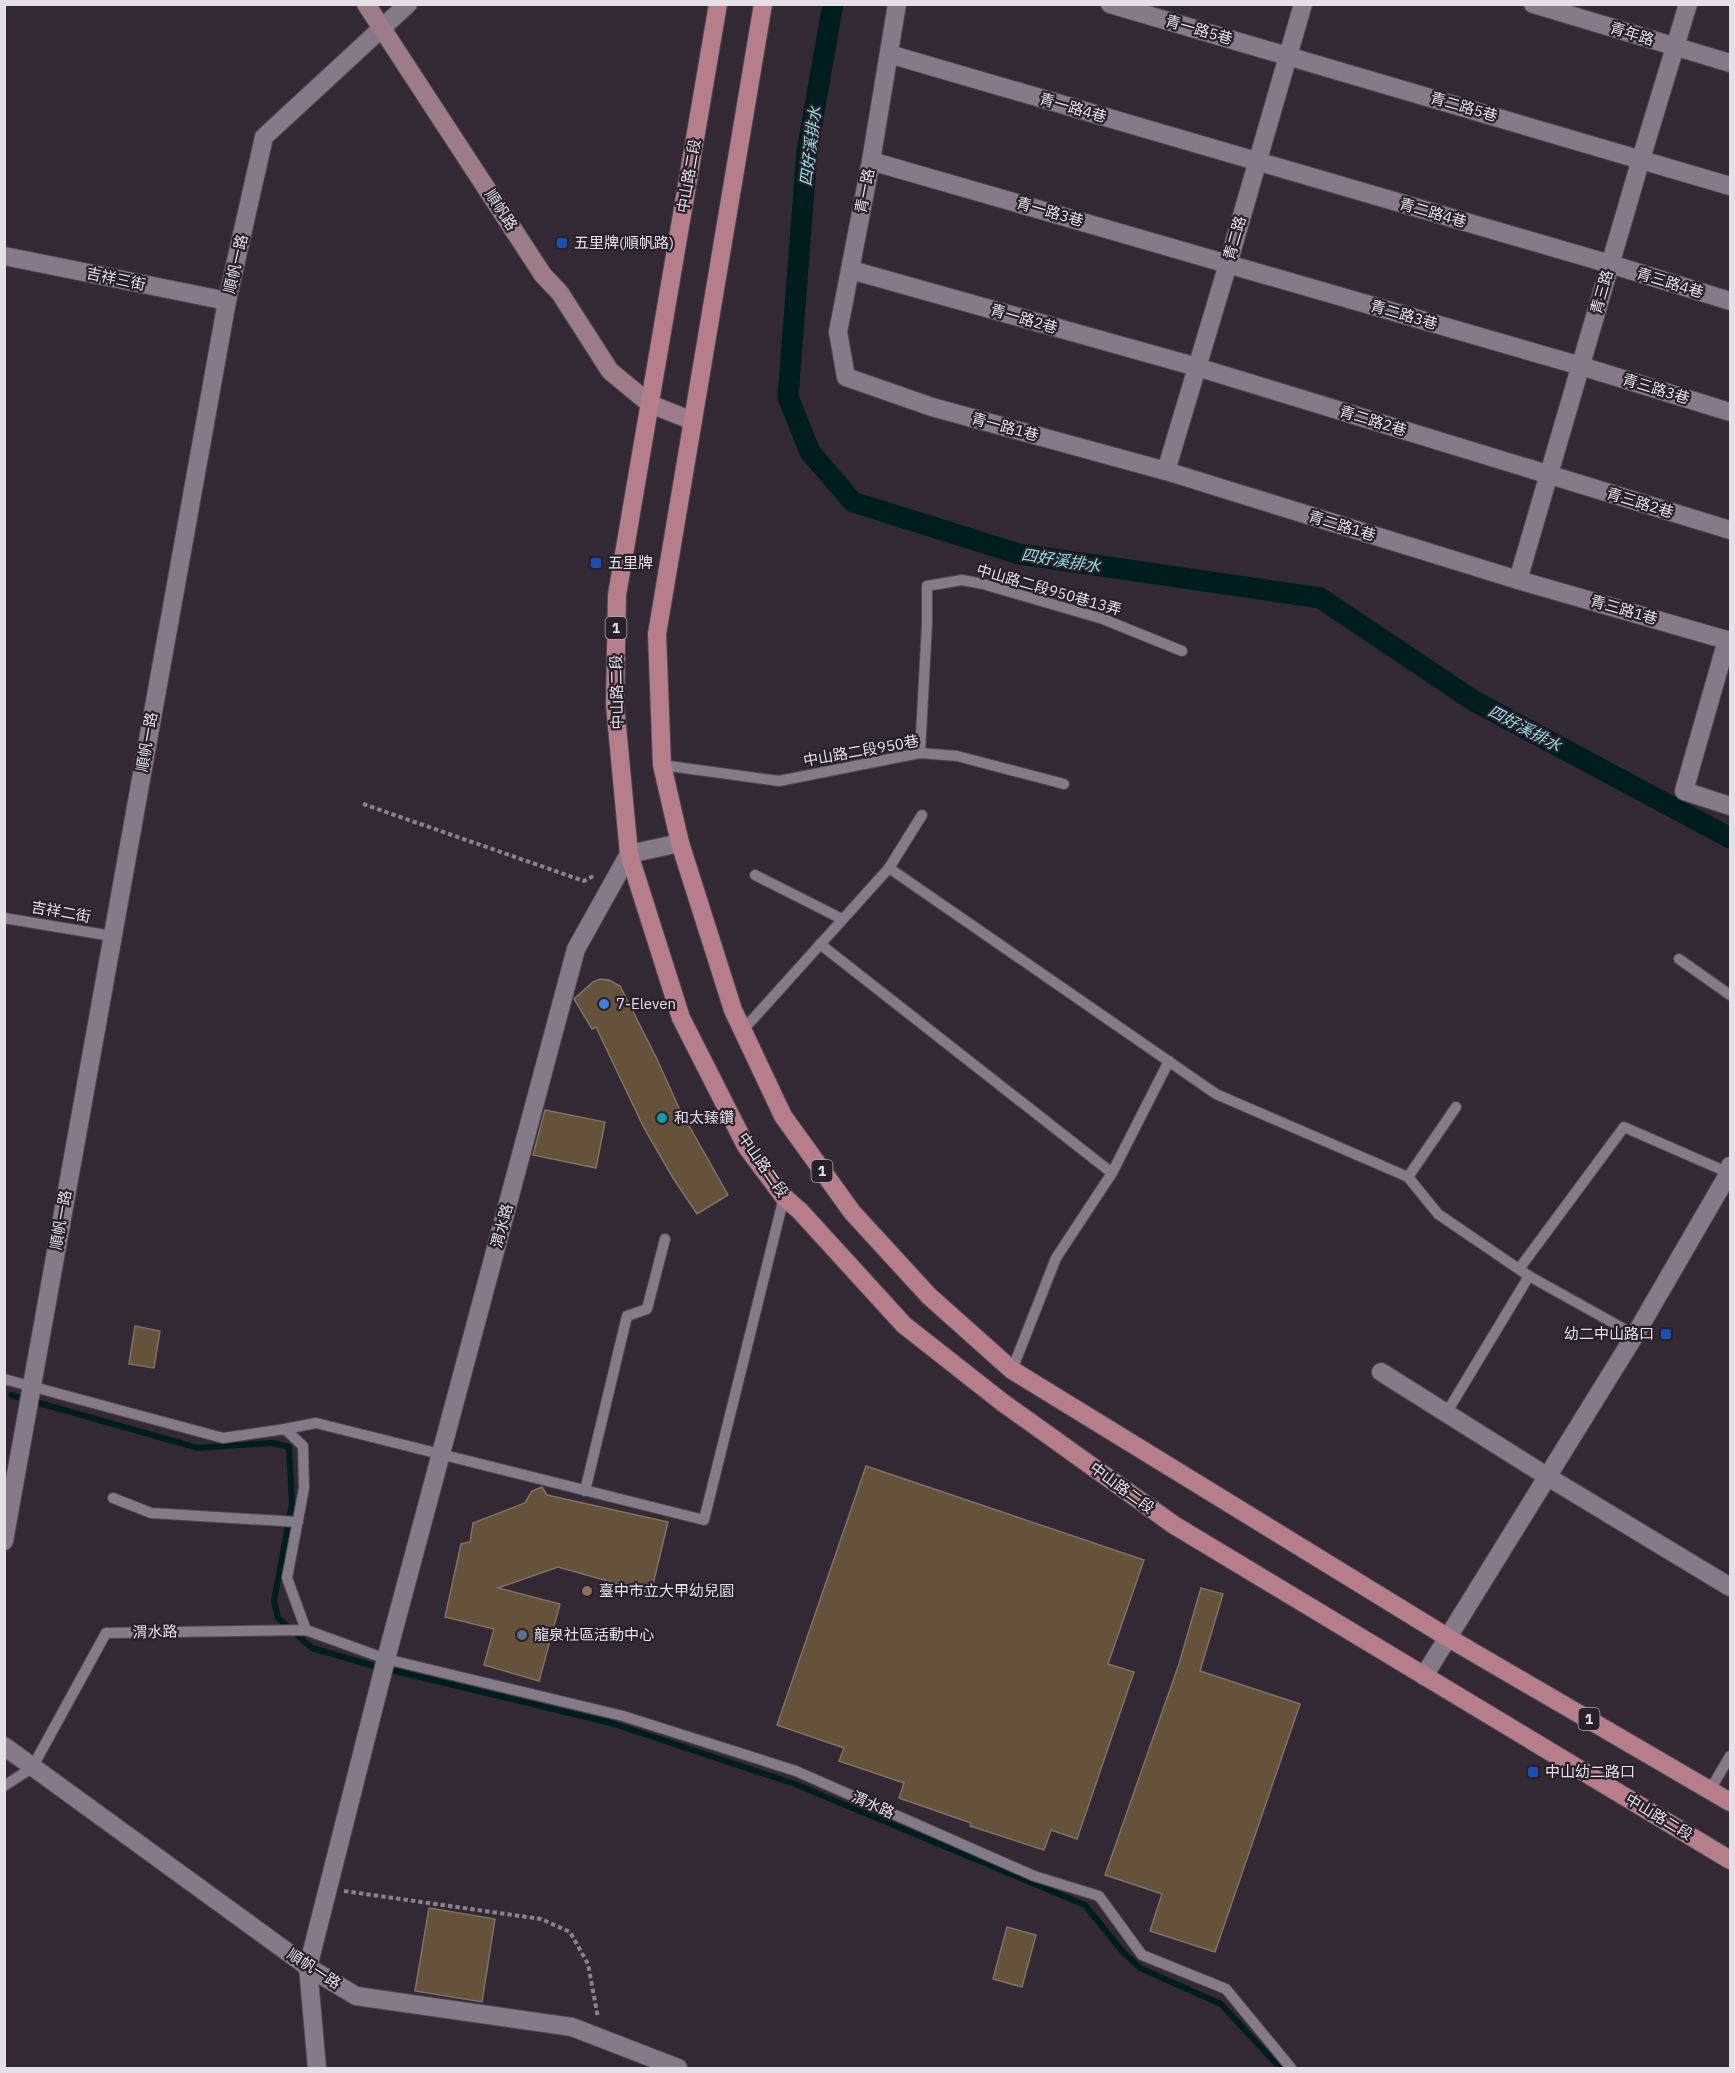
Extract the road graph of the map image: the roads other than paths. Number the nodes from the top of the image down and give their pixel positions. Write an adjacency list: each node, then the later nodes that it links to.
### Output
1 (366, 4): 10 (street, 順帆路)
2 (408, 4): 10 (street, 順帆一路)
3 (718, 4): 28 (main road, 中山路二段 / 1)
4 (763, 4): 30 (main road, 1)
5 (897, 4): 12 (street, 青一路)
6 (1110, 4): 13 (street, 青一路5巷)
7 (1303, 4): 13 (street, 青二路)
8 (1533, 4): 11 (street, 青年路)
9 (1689, 4): 11 (street, 青三路)
10 (383, 29): 23 (street, 順帆一路); 28 (street, 順帆路)
11 (1677, 47): 14 (street, 青年路); 15 (street, 青三路)
12 (889, 54): 16 (street, 青一路); 17 (street, 青一路4巷)
13 (1287, 56): 15 (street, 青二路5巷); 17 (street, 青二路)
14 (1731, 63)
15 (1641, 159): 18 (street, 青二路5巷); 21 (street, 青三路)
16 (871, 160): 20 (street, 青一路3巷); 22 (street, 青一路)
17 (1257, 161): 20 (street, 青二路); 21 (street, 青二路4巷)
18 (1731, 186)
19 (4, 256): 23 (street, 吉祥三街)
20 (1228, 264): 25 (street, 青二路3巷); 26 (street, 青二路)
21 (1610, 264): 24 (street, 青三路4巷); 25 (street, 青三路)
22 (850, 270): 26 (street, 青一路2巷); 27 (street, 青一路)
23 (227, 302): 48 (street, 順帆一路)
24 (1731, 302)
25 (1581, 366): 29 (street, 青三路3巷); 32 (street, 青三路)
26 (1197, 368): 31 (street, 青二路); 32 (street, 青二路2巷)
27 (846, 377): 31 (street, 青一路1巷)
28 (650, 404): 30 (street, 順帆路); 43 (main road, 中山路二段 / 1)
29 (1731, 412)
30 (693, 421): 38 (main road, 1)
31 (1166, 471): 34 (street, 青二路1巷)
32 (1549, 475): 33 (street, 青三路2巷); 34 (street, 青三路)
33 (1731, 530)
34 (1518, 580): 35 (street, 青三路1巷)
35 (1729, 640): 40 (street)
36 (1182, 651): 37 (lane, 中山路二段950巷13弄)
37 (920, 753): 38 (lane, 中山路二段950巷); 39 (lane, 中山路二段950巷)
38 (662, 765): 42 (main road, 1)
39 (1064, 784)
40 (1731, 806)
41 (922, 815): 44 (lane)
42 (680, 843): 43 (street); 52 (main road, 1)
43 (629, 854): 58 (main road, 中山路二段 / 1); 69 (street, 渭水路)
44 (889, 868): 47 (lane); 53 (lane)
45 (755, 875): 47 (lane)
46 (4, 918): 48 (lane, 吉祥二街)
47 (842, 919): 49 (lane)
48 (112, 936): 66 (street, 順帆一路)
49 (820, 944): 52 (lane); 56 (lane)
50 (1679, 959): 51 (lane)
51 (1731, 994)
52 (742, 1030): 63 (main road, 1)
53 (1168, 1061): 56 (lane); 57 (lane)
54 (1456, 1107): 57 (lane)
55 (1730, 1170): 60 (lane); 62 (street)
56 (1112, 1173): 63 (lane)
57 (1408, 1177): 60 (lane)
58 (784, 1197): 71 (lane); 80 (main road, 中山路二段 / 1)
59 (665, 1239): 71 (lane)
60 (1518, 1269): 61 (lane)
61 (1529, 1276): 62 (lane); 67 (lane)
62 (1635, 1335): 70 (street)
63 (1012, 1370): 78 (main road, 1)
64 (1381, 1372): 67 (street)
65 (4, 1379): 66 (lane)
66 (32, 1385): 68 (lane); 73 (street, 順帆一路)
67 (1447, 1413): 70 (street)
68 (285, 1430): 69 (lane); 74 (lane)
69 (440, 1456): 71 (lane); 79 (street, 渭水路)
70 (1548, 1477): 76 (street); 78 (street)
71 (585, 1491)
72 (113, 1498): 74 (lane)
73 (6, 1521): 75 (street, 順帆一路)
74 (298, 1522): 77 (lane)
75 (4, 1541)
76 (1731, 1587)
77 (306, 1630): 79 (lane, 渭水路); 83 (lane, 渭水路)
78 (1447, 1637): 80 (street); 85 (main road, 1)
79 (386, 1659): 88 (street, 渭水路); 91 (lane, 渭水路)
80 (1424, 1676): 87 (main road, 中山路二段 / 1)
81 (4, 1746): 83 (street, 順帆一路)
82 (1731, 1756): 85 (lane)
83 (32, 1768): 84 (lane, 渭水路); 88 (street, 順帆一路)
84 (4, 1786)
85 (1710, 1790): 86 (main road, 1)
86 (1731, 1802)
87 (1731, 1860)
88 (308, 1967): 89 (street, 渭水路); 90 (street, 順帆一路)
89 (316, 2068)
90 (678, 2068)
91 (1291, 2068)

